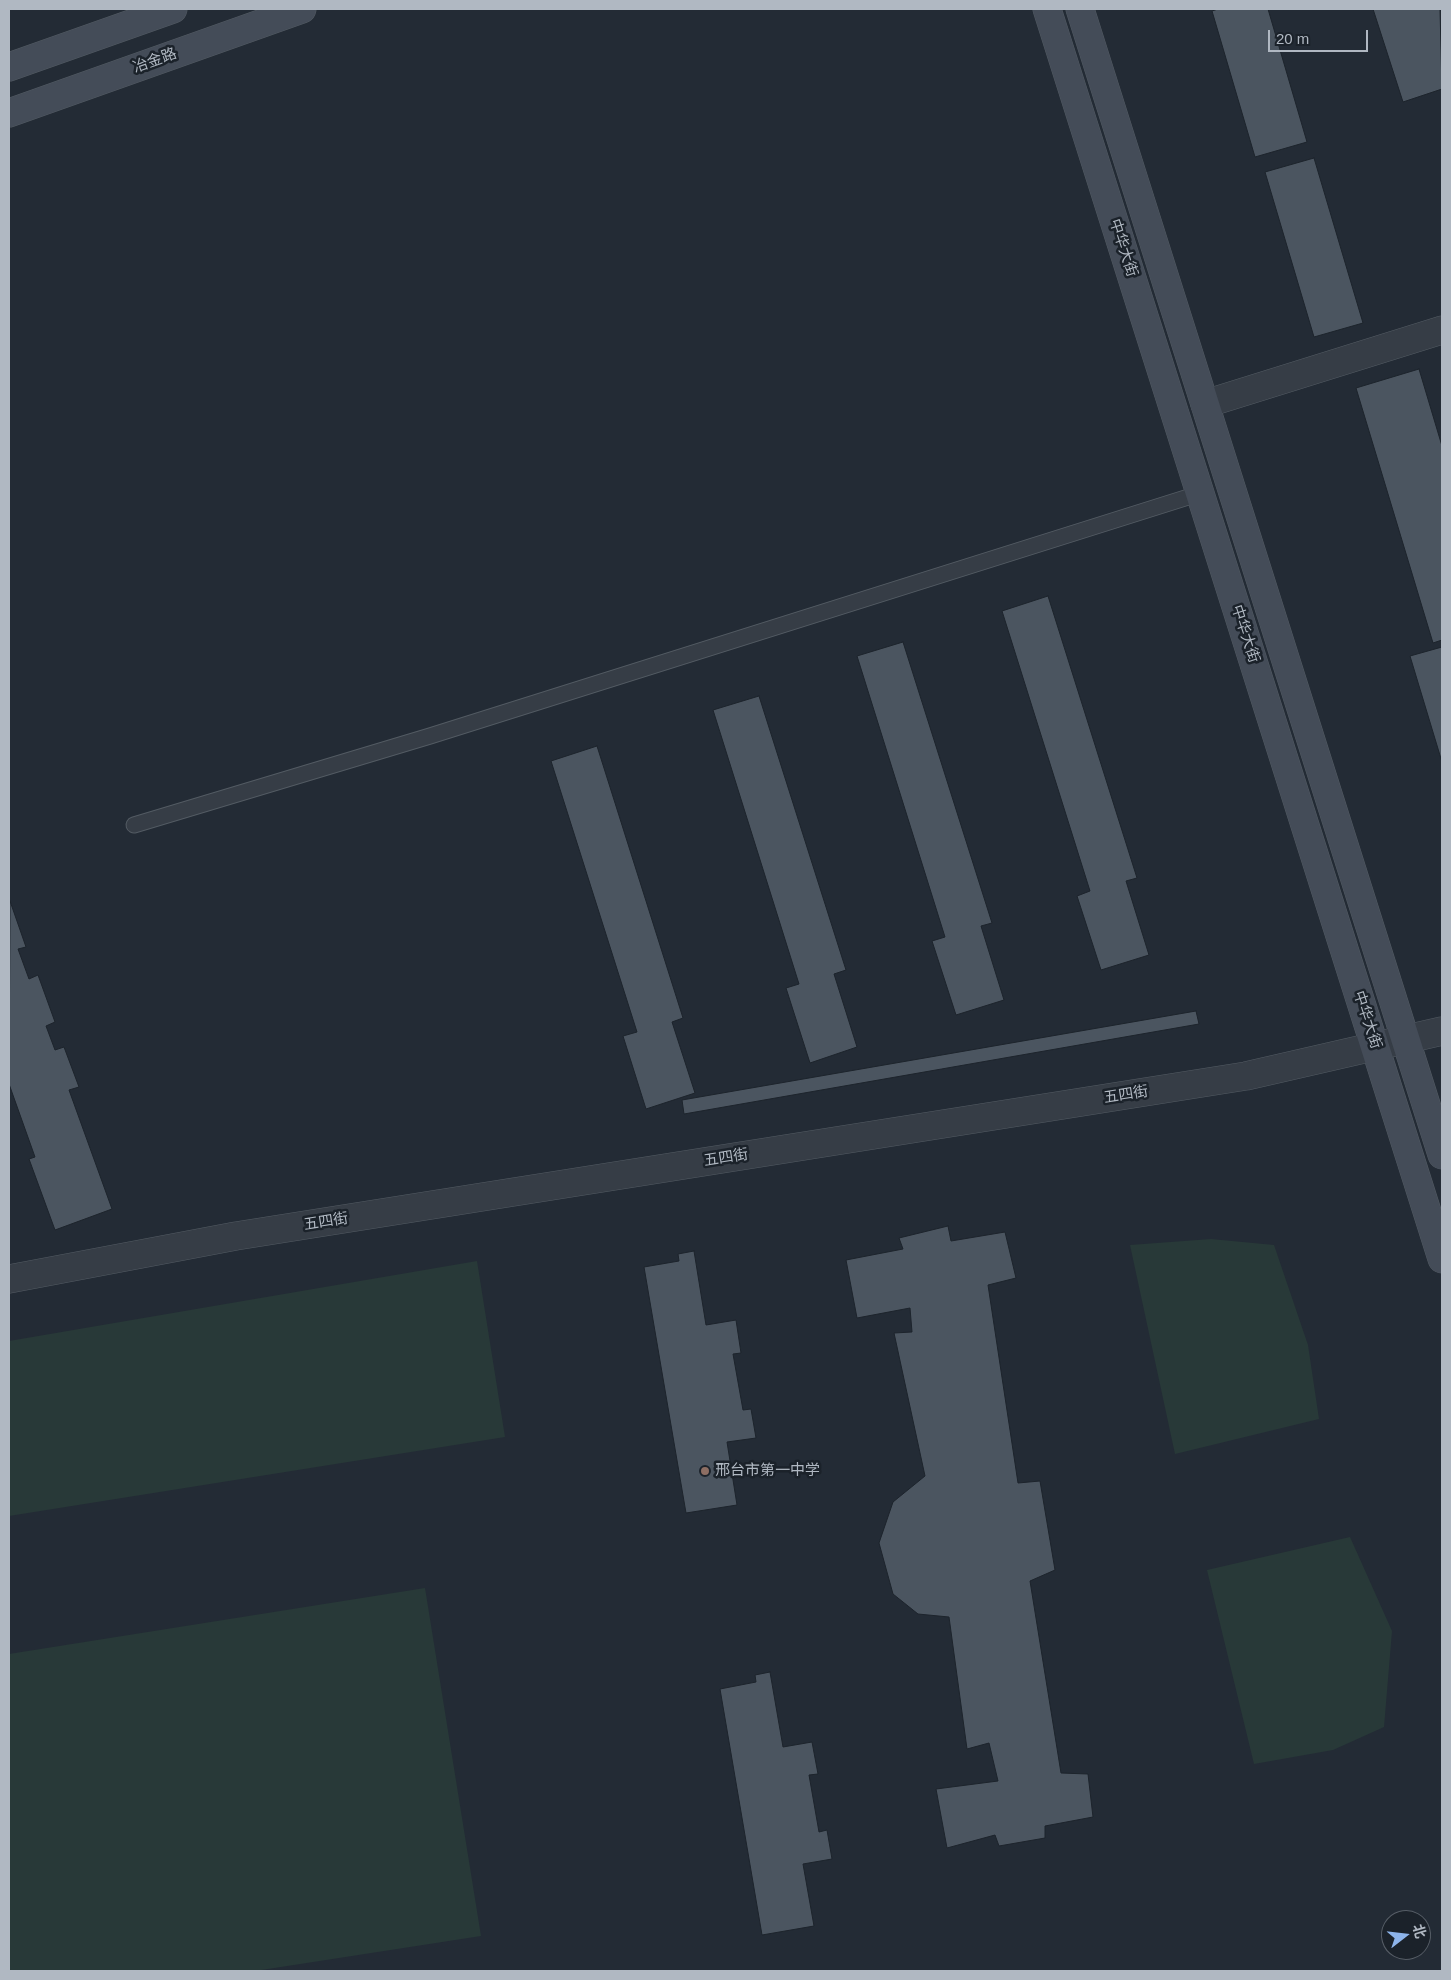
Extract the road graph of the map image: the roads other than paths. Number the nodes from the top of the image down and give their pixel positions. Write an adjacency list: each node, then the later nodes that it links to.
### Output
1 (173, 9): 5 (street)
2 (302, 9): 6 (street, 冶金路)
3 (1047, 9): 9 (street, 中华大街)
4 (1080, 9): 8 (street, 中华大街)
5 (9, 67)
6 (9, 113)
7 (1442, 330): 8 (street)
8 (1205, 404): 12 (street, 中华大街)
9 (1200, 493): 10 (lane); 13 (street, 中华大街)
10 (134, 825)
11 (1442, 1031): 12 (street, 五四街)
12 (1406, 1040): 13 (street, 五四街); 14 (street, 中华大街)
13 (1376, 1047): 15 (street, 中华大街); 16 (street, 五四街)
14 (1442, 1155)
15 (1442, 1259)
16 (9, 1279)

